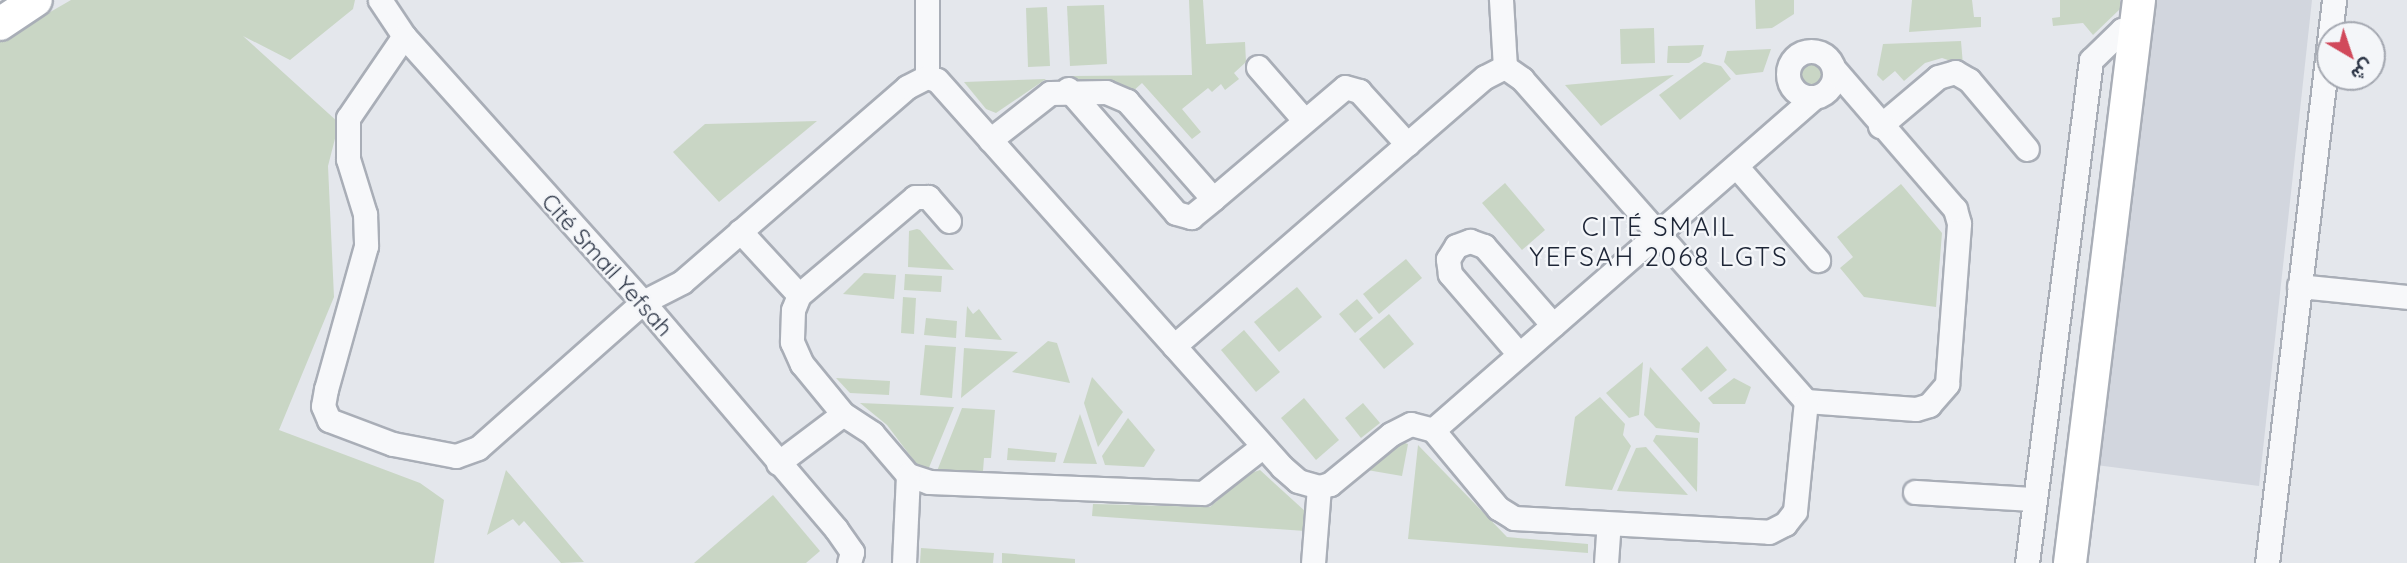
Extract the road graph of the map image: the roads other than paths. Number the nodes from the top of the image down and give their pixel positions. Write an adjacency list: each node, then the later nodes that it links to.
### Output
1 (36, 0): 7 (street)
2 (380, 0): 8 (street, Cité Smail Yefsah)
3 (927, 0): 11 (street)
4 (1501, 0): 10 (street)
5 (2334, 0): 24 (street)
6 (2138, 14): 39 (street); 46 (street)
7 (0, 23)
8 (404, 36): 27 (street, Cité Smail Yefsah); 27 (street)
9 (1258, 67): 13 (street)
10 (1505, 67): 16 (street); 22 (street)
11 (927, 77): 15 (street); 21 (street)
12 (1068, 89): 15 (street); 19 (street); 19 (street)
13 (1304, 120): 16 (street); 19 (street)
14 (1880, 126): 17 (street); 18 (street); 31 (street)
15 (990, 140): 29 (street)
16 (1407, 144): 29 (street)
17 (2027, 149)
18 (1736, 166): 22 (street); 23 (street)
19 (1213, 199)
20 (949, 221): 25 (street)
21 (740, 232): 25 (street); 27 (street)
22 (1658, 234): 28 (street); 31 (street)
23 (1818, 260)
24 (2300, 286): 26 (street); 47 (street)
25 (799, 295): 32 (street)
26 (2407, 297)
27 (643, 302): 35 (street, Cité Smail Yefsah)
28 (1553, 326): 30 (street); 30 (street)
29 (1174, 346): 34 (street)
30 (1519, 354): 33 (street)
31 (1805, 401): 40 (street)
32 (843, 415): 35 (street); 36 (street)
33 (1433, 430): 37 (street); 40 (street)
34 (1263, 446): 36 (street); 37 (street)
35 (778, 463): 41 (street, Cité Smail Yefsah)
36 (908, 475): 42 (street)
37 (1319, 487): 43 (street)
38 (1915, 492): 39 (street)
39 (2033, 499): 45 (street)
40 (1609, 524): 44 (street)
41 (849, 563)
42 (904, 563)
43 (1313, 563)
44 (1606, 563)
45 (2028, 563)
46 (2070, 563)
47 (2267, 563)

